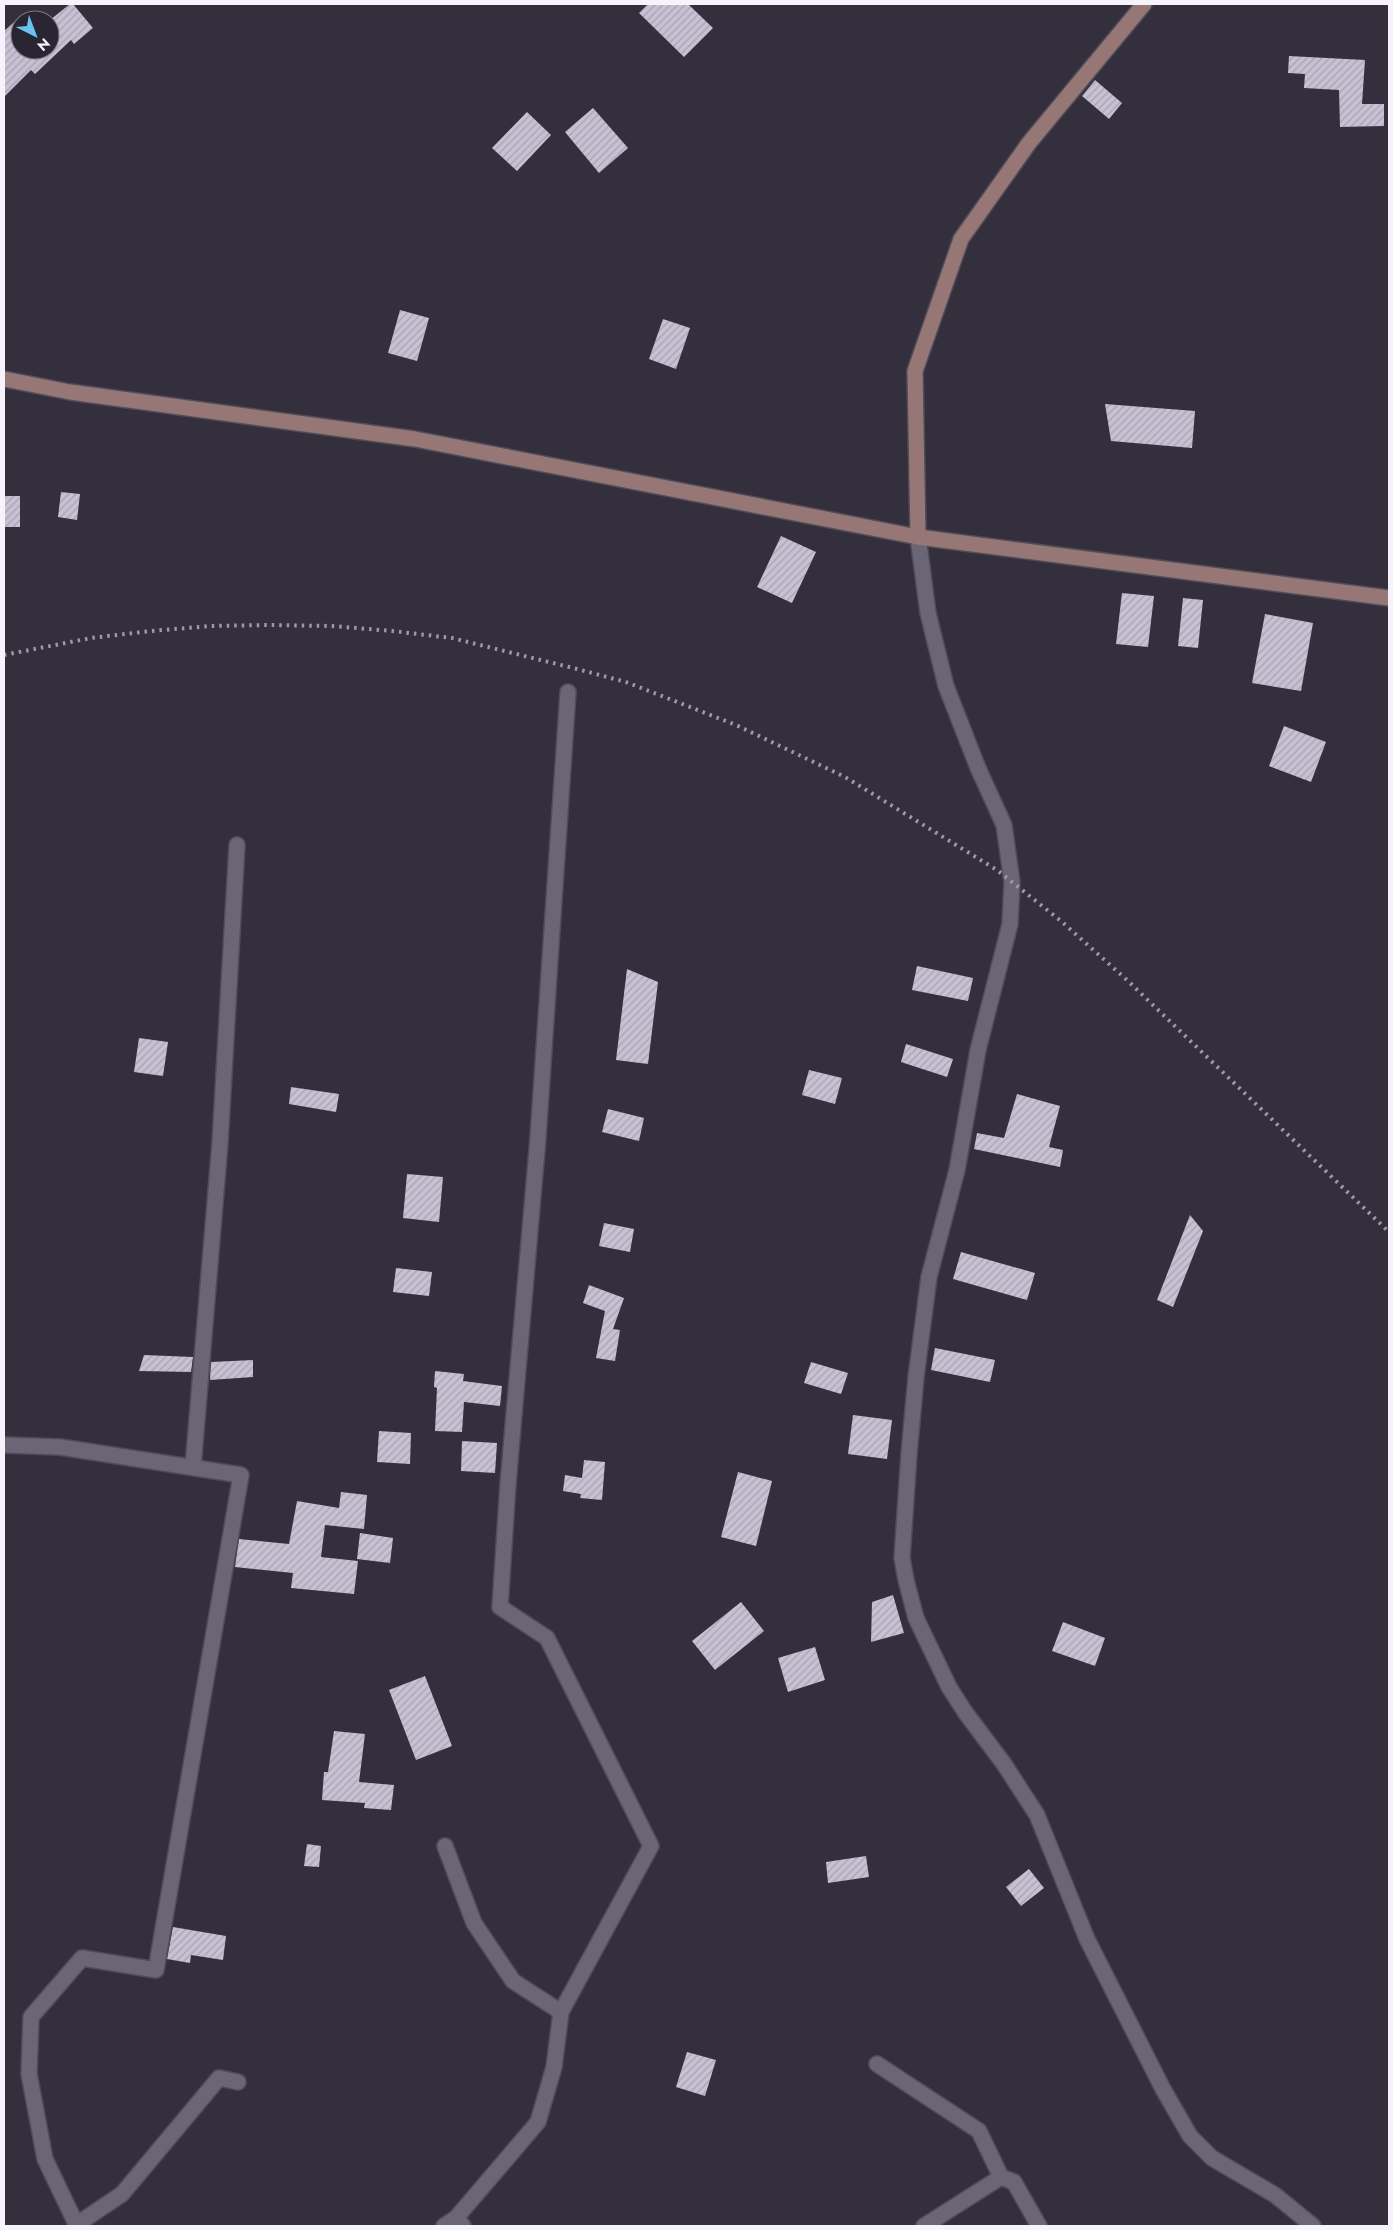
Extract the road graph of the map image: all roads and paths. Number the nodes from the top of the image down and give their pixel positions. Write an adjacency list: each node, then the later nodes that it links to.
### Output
1 (1144, 4): 3 (main road)
2 (4, 379): 3 (main road)
3 (918, 537): 4 (main road); 18 (street)
4 (1389, 598)
5 (568, 692): 10 (street)
6 (238, 845): 8 (street)
7 (4, 1445): 8 (street)
8 (193, 1468): 15 (street)
9 (445, 1846): 10 (street)
10 (561, 2012): 14 (street)
11 (878, 2064): 13 (street)
12 (238, 2082): 15 (street)
13 (1001, 2177): 16 (street); 17 (street)
14 (455, 2224)
15 (76, 2226)
16 (924, 2226)
17 (1039, 2226)
18 (1313, 2226)

